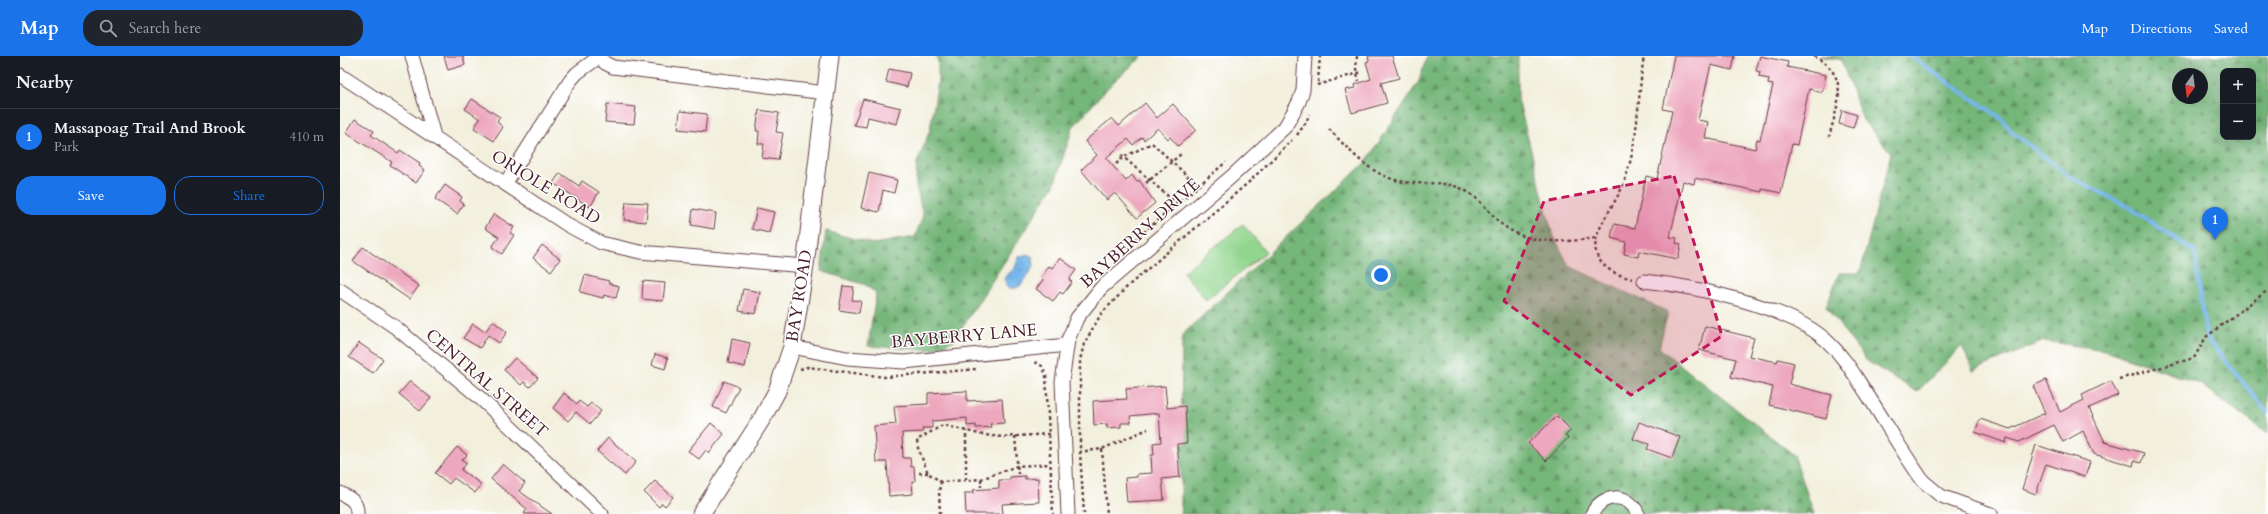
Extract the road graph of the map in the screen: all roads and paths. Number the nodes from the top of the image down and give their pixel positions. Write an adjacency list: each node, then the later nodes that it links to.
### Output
1 (412, 56): 18 (street)
2 (830, 56): 14 (main road, BAY ROAD)
3 (1305, 56): 37 (street, BAYBERRY DRIVE)
4 (1320, 56): 13 (path)
5 (1357, 56): 10 (path)
6 (1644, 56): 31 (path)
7 (1814, 56): 19 (path)
8 (598, 57): 14 (street); 28 (street)
9 (1362, 72): 10 (path)
10 (1357, 74): 12 (path); 13 (path)
11 (340, 75): 18 (street, ORIOLE ROAD)
12 (1359, 81)
13 (1317, 85): 15 (path)
14 (826, 93): 33 (main road, BAY ROAD)
15 (1315, 93)
16 (1311, 107): 48 (path)
17 (1329, 130): 31 (path)
18 (434, 136): 28 (street, ORIOLE ROAD)
19 (1830, 137)
20 (1182, 154): 23 (path)
21 (1121, 155): 22 (path)
22 (1124, 157): 23 (path); 25 (path); 26 (path)
23 (1173, 161): 26 (path); 29 (path)
24 (1227, 161): 29 (path)
25 (1116, 164)
26 (1150, 181): 27 (path); 30 (path)
27 (1146, 183)
28 (505, 184): 33 (street, ORIOLE ROAD)
29 (1198, 186): 30 (path)
30 (1177, 204): 32 (path)
31 (1596, 238): 34 (path)
32 (1120, 253)
33 (805, 266): 38 (main road, BAY ROAD)
34 (1644, 281): 69 (street)
35 (340, 290): 60 (street, CENTRAL STREET)
36 (2268, 290): 42 (path)
37 (1067, 345): 38 (street, BAYBERRY LANE); 64 (street, BAYBERRY DRIVE)
38 (792, 347): 61 (main road, BAY ROAD)
39 (1030, 361): 45 (path)
40 (978, 369): 41 (path)
41 (798, 371)
42 (2119, 380)
43 (1148, 429): 47 (path)
44 (966, 431): 46 (path); 51 (path); 55 (path)
45 (1049, 434): 46 (path); 49 (path)
46 (1015, 436): 50 (path)
47 (1102, 449): 48 (path); 66 (path)
48 (1079, 452): 65 (path)
49 (1050, 464): 50 (path); 63 (path)
50 (1017, 466): 53 (path); 54 (path)
51 (928, 473): 52 (path); 56 (path)
52 (918, 474)
53 (1018, 474)
54 (980, 479): 55 (path); 57 (path)
55 (966, 480): 56 (path)
56 (942, 482): 62 (path)
57 (981, 487)
58 (340, 493): 59 (street)
59 (357, 514)
60 (602, 514)
61 (701, 514)
62 (940, 514)
63 (1053, 514)
64 (1068, 514)
65 (1084, 514)
66 (1108, 514)
67 (1592, 514): 68 (street)
68 (1638, 514)
69 (1991, 514)

